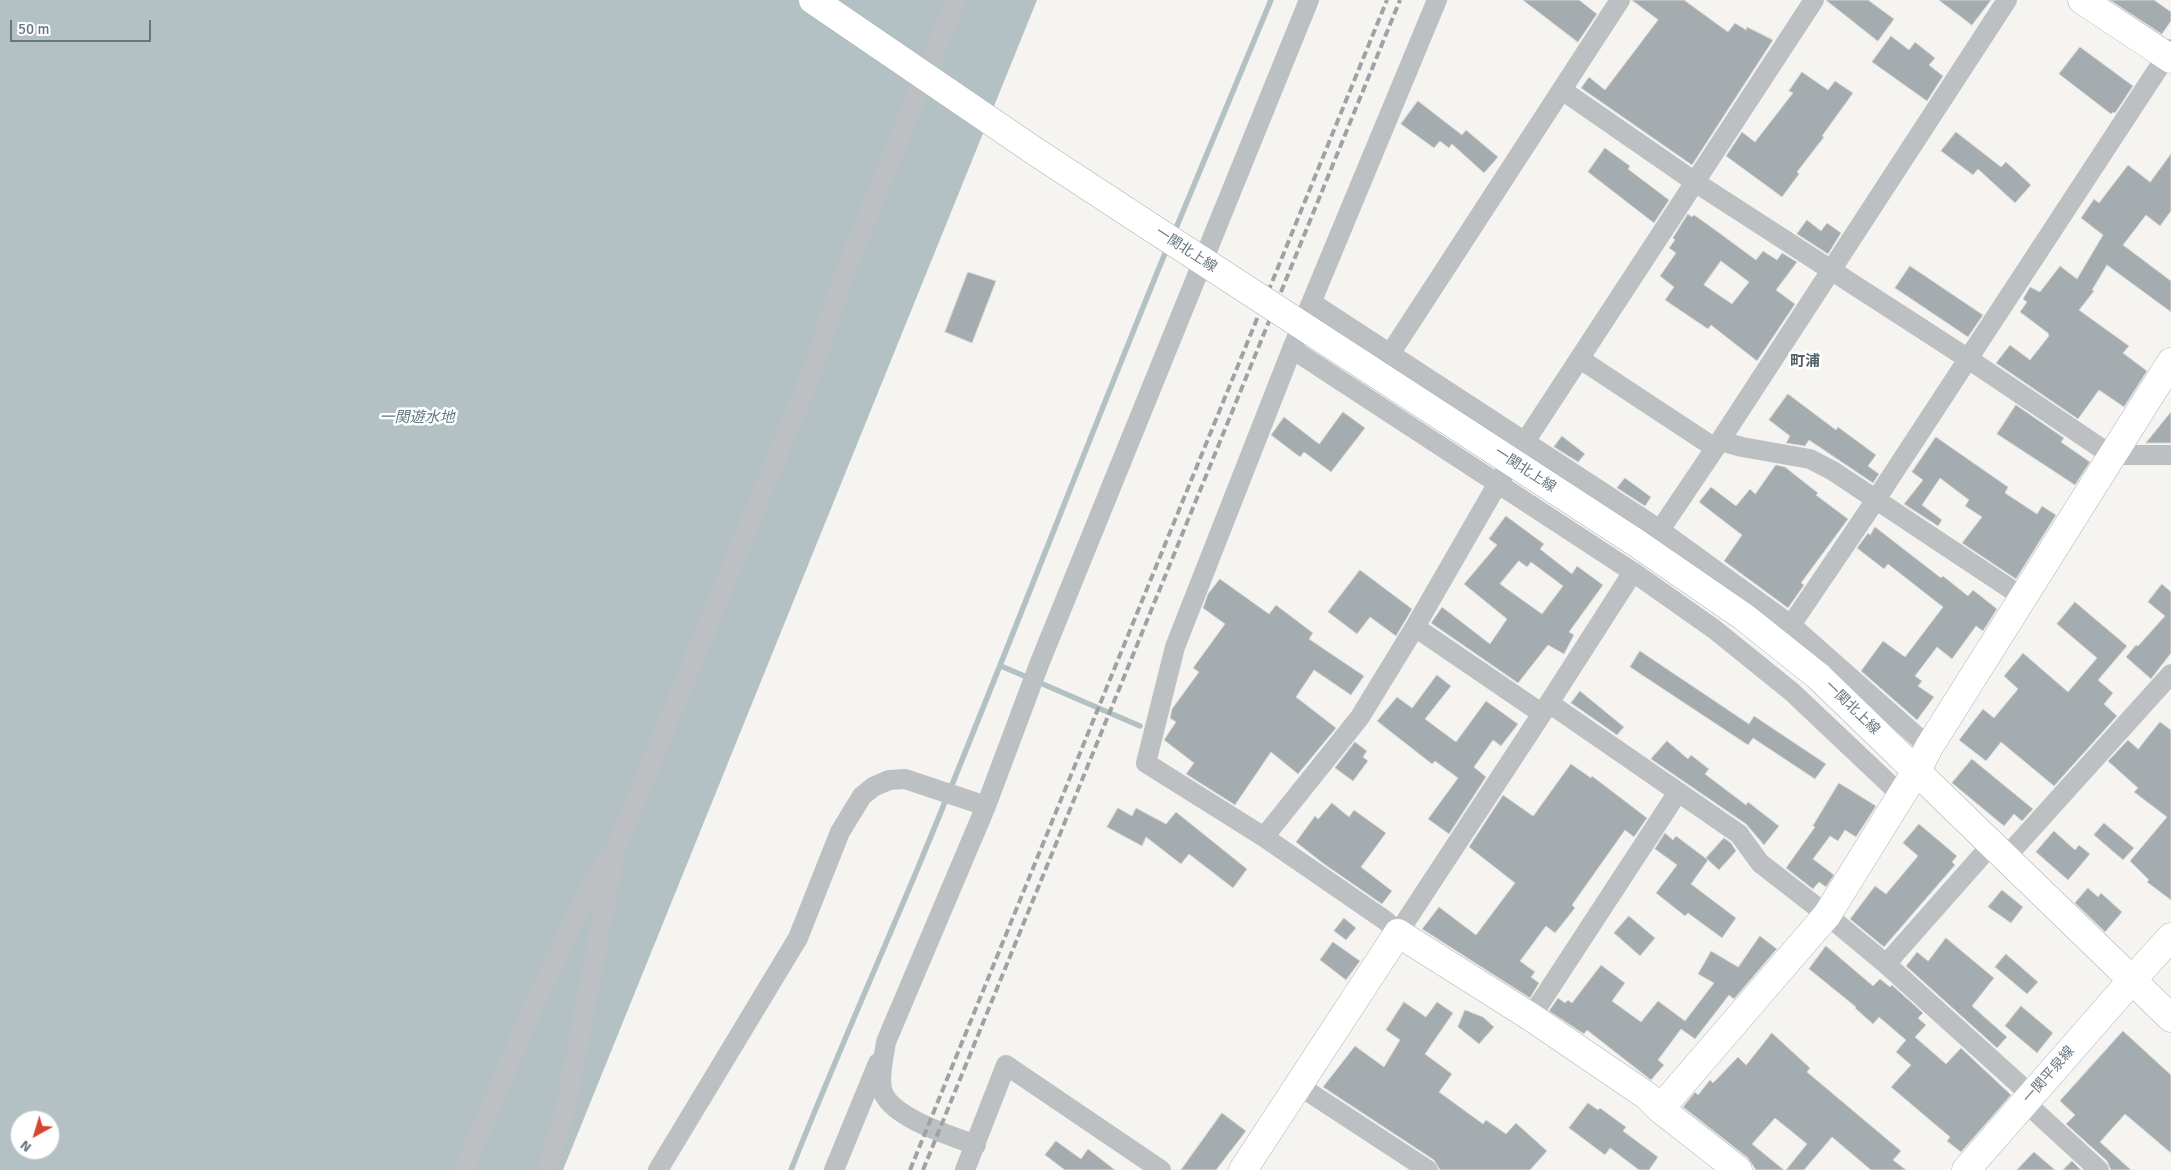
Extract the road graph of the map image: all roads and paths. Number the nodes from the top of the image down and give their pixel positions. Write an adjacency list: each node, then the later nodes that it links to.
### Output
1 (813, 0): 32 (main road, 一関北上線, bridge)
2 (956, 0): 38 (street)
3 (1310, 0): 35 (street)
4 (1437, 0): 13 (street)
5 (1620, 0): 10 (street)
6 (1814, 0): 11 (street)
7 (2007, 0): 12 (street)
8 (2082, 0): 9 (main road)
9 (2170, 54): 16 (street)
10 (1562, 90): 11 (street); 15 (street)
11 (1696, 182): 12 (street); 17 (street)
12 (1832, 270): 16 (street); 20 (street)
13 (1312, 303): 14 (street); 15 (street)
14 (1292, 349): 23 (street); 36 (street)
15 (1390, 354): 19 (street)
16 (1967, 358): 21 (street); 24 (street)
17 (1580, 359): 19 (street); 20 (street)
18 (2171, 362): 21 (main road)
19 (1525, 443): 23 (street); 25 (street)
20 (1718, 444): 24 (street); 25 (street)
21 (2111, 455): 22 (street); 27 (main road)
22 (2171, 455)
23 (1498, 483): 26 (street); 29 (street)
24 (1875, 500): 27 (street); 28 (street)
25 (1660, 530): 28 (street)
26 (1633, 572): 31 (street); 34 (street)
27 (2024, 598): 32 (main road)
28 (1791, 625): 32 (street)
29 (1415, 627): 31 (street); 36 (street)
30 (2171, 674): 37 (street)
31 (1545, 708): 33 (street); 40 (street)
32 (1923, 758): 34 (main road); 37 (main road, 一関北上線)
33 (1678, 792): 39 (street); 44 (street)
34 (1901, 795): 39 (main road)
35 (986, 806): 46 (street); 54 (street)
36 (1264, 837): 40 (street)
37 (1999, 850): 42 (street); 43 (main road, 一関北上線)
38 (615, 851): 52 (street); 53 (street)
39 (1827, 915): 42 (street); 49 (main road)
40 (1398, 933): 44 (main road); 47 (main road)
41 (2171, 936): 43 (main road)
42 (1886, 964): 48 (street)
43 (2132, 980): 45 (main road, 一関北上線); 48 (main road, 一関平泉線)
44 (1531, 1016): 49 (main road)
45 (2171, 1018)
46 (886, 1042): 50 (street); 55 (street)
47 (1298, 1085): 58 (main road); 59 (street)
48 (2028, 1099): 60 (main road, 一関平泉線); 61 (street)
49 (1660, 1109): 51 (main road)
50 (976, 1145): 56 (street); 57 (street)
51 (1728, 1167)
52 (464, 1170)
53 (547, 1170)
54 (658, 1170)
55 (834, 1170)
56 (965, 1170)
57 (1161, 1170)
58 (1243, 1170)
59 (1428, 1170)
60 (1966, 1170)
61 (2099, 1170)

